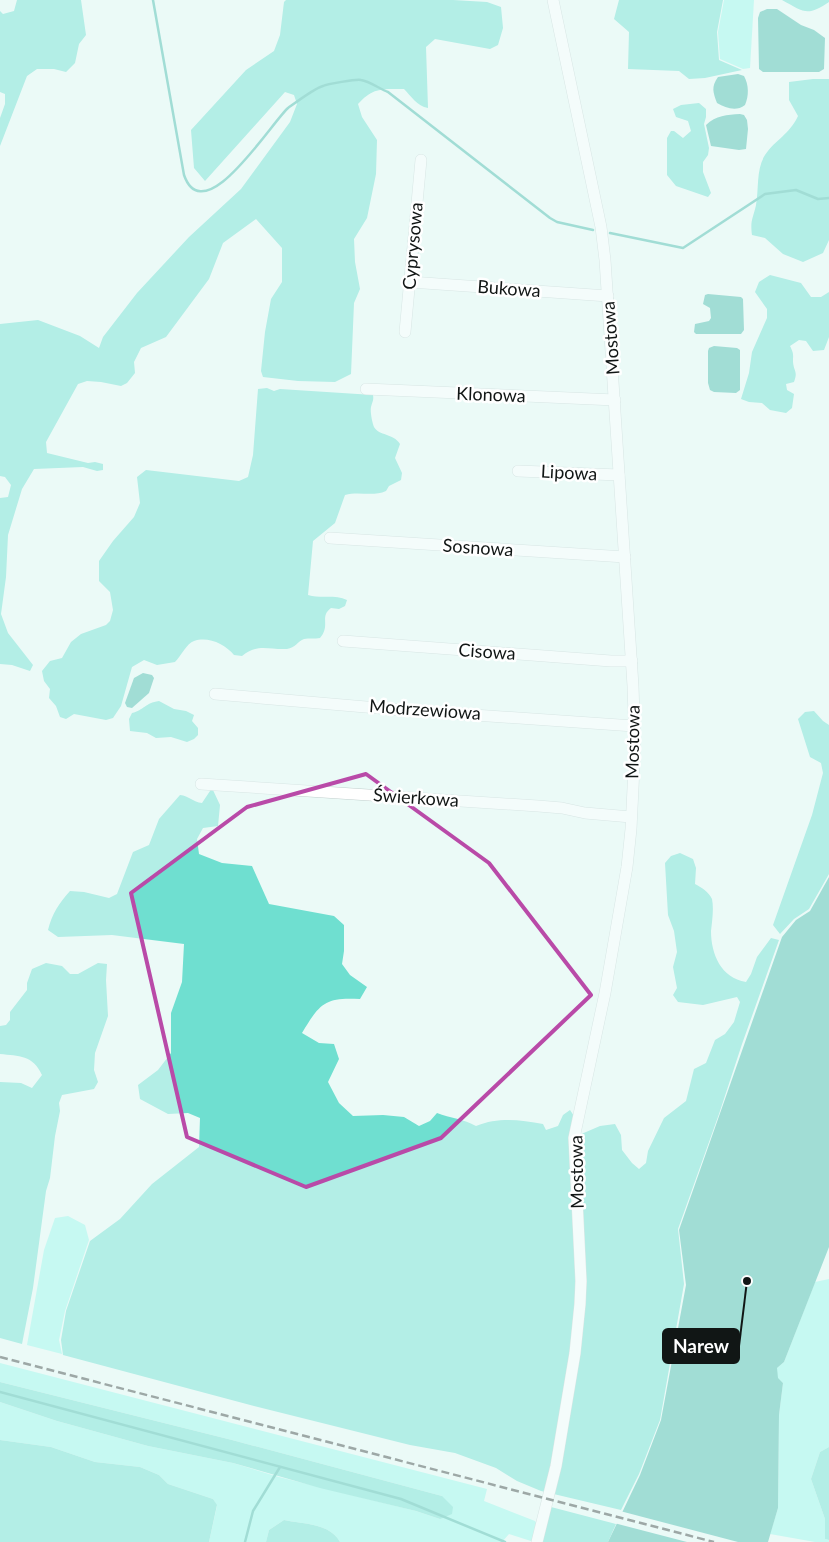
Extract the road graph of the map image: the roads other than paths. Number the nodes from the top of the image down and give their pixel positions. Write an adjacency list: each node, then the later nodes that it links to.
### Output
1 (553, 0): 4 (street, Mostowa)
2 (421, 160): 3 (street, Cyprysowa)
3 (410, 282): 4 (street, Bukowa); 5 (street, Cyprysowa)
4 (608, 296): 7 (street, Mostowa)
5 (405, 332)
6 (366, 389): 7 (street, Klonowa)
7 (615, 400): 9 (street, Mostowa)
8 (518, 470): 9 (street, Lipowa)
9 (619, 475): 11 (street, Mostowa)
10 (330, 538): 11 (street, Sosnowa)
11 (625, 558): 13 (street, Mostowa)
12 (343, 641): 13 (street, Cisowa)
13 (632, 661): 15 (street, Mostowa)
14 (215, 694): 15 (street, Modrzewiowa)
15 (634, 726): 17 (street, Mostowa)
16 (201, 784): 17 (street, Świerkowa)
17 (632, 817): 18 (street, Mostowa)
18 (537, 1542)

